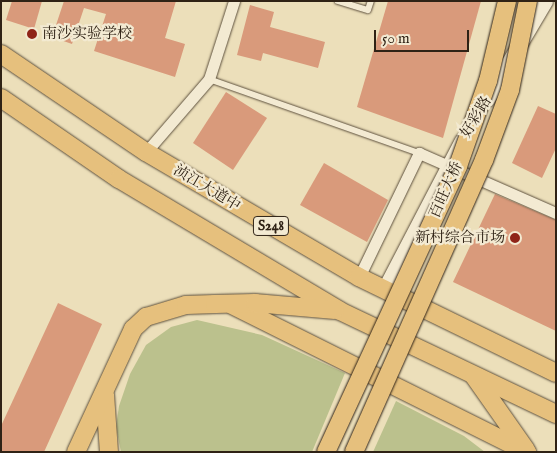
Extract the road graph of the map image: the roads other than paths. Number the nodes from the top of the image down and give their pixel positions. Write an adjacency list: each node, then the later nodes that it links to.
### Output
1 (234, 1): 8 (street)
2 (338, 1): 3 (lane)
3 (371, 1)
4 (507, 1): 24 (main road, 百旺大桥, bridge)
5 (528, 1): 25 (main road, 百旺大桥, bridge)
6 (545, 1): 12 (street, 好彩路)
7 (1, 54): 10 (main road, 浈江大道中 / S248)
8 (209, 80): 10 (street); 11 (lane)
9 (1, 98): 17 (main road, S248)
10 (146, 152): 14 (main road, 浈江大道中 / S248)
11 (419, 152): 12 (street); 14 (street)
12 (447, 165): 13 (street); 15 (street, 好彩路)
13 (556, 213)
14 (359, 277): 15 (main road, 浈江大道中 / S248)
15 (384, 290): 18 (main road, 浈江大道中 / S248)
16 (229, 304): 17 (main road); 20 (main road); 26 (main road)
17 (340, 311): 19 (main road, S248)
18 (556, 373)
19 (473, 375): 21 (main road, S248); 26 (main road)
20 (104, 392): 22 (main road); 23 (main road)
21 (556, 414)
22 (76, 452)
23 (109, 452)
24 (326, 452)
25 (354, 452)
26 (527, 452)

